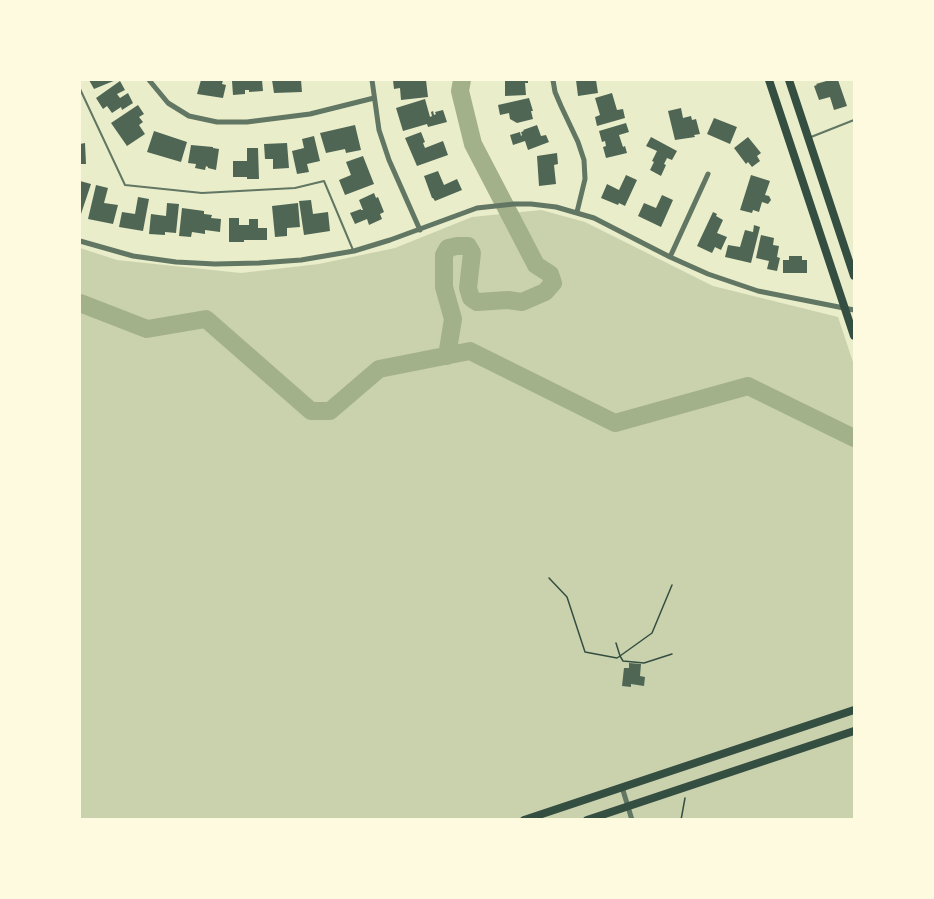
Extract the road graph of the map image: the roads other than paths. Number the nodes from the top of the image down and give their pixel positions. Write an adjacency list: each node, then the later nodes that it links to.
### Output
1 (149, 80): 7 (street)
2 (372, 80): 7 (street)
3 (553, 80): 11 (street)
4 (769, 80): 17 (main road)
5 (789, 80): 9 (main road)
6 (80, 89): 14 (lane)
7 (374, 98): 12 (street)
8 (855, 120): 9 (lane)
9 (809, 138): 16 (main road)
10 (708, 174): 15 (street)
11 (577, 212): 12 (street); 15 (street)
12 (420, 230): 14 (street)
13 (80, 241): 14 (street)
14 (354, 251)
15 (670, 257): 17 (street)
16 (855, 276)
17 (845, 309): 18 (street); 19 (main road)
18 (855, 310)
19 (855, 336)
20 (855, 710): 22 (main road)
21 (855, 730): 23 (main road)
22 (622, 787): 23 (street); 24 (main road)
23 (629, 806): 25 (main road); 26 (street)
24 (524, 819)
25 (587, 819)
26 (633, 819)

